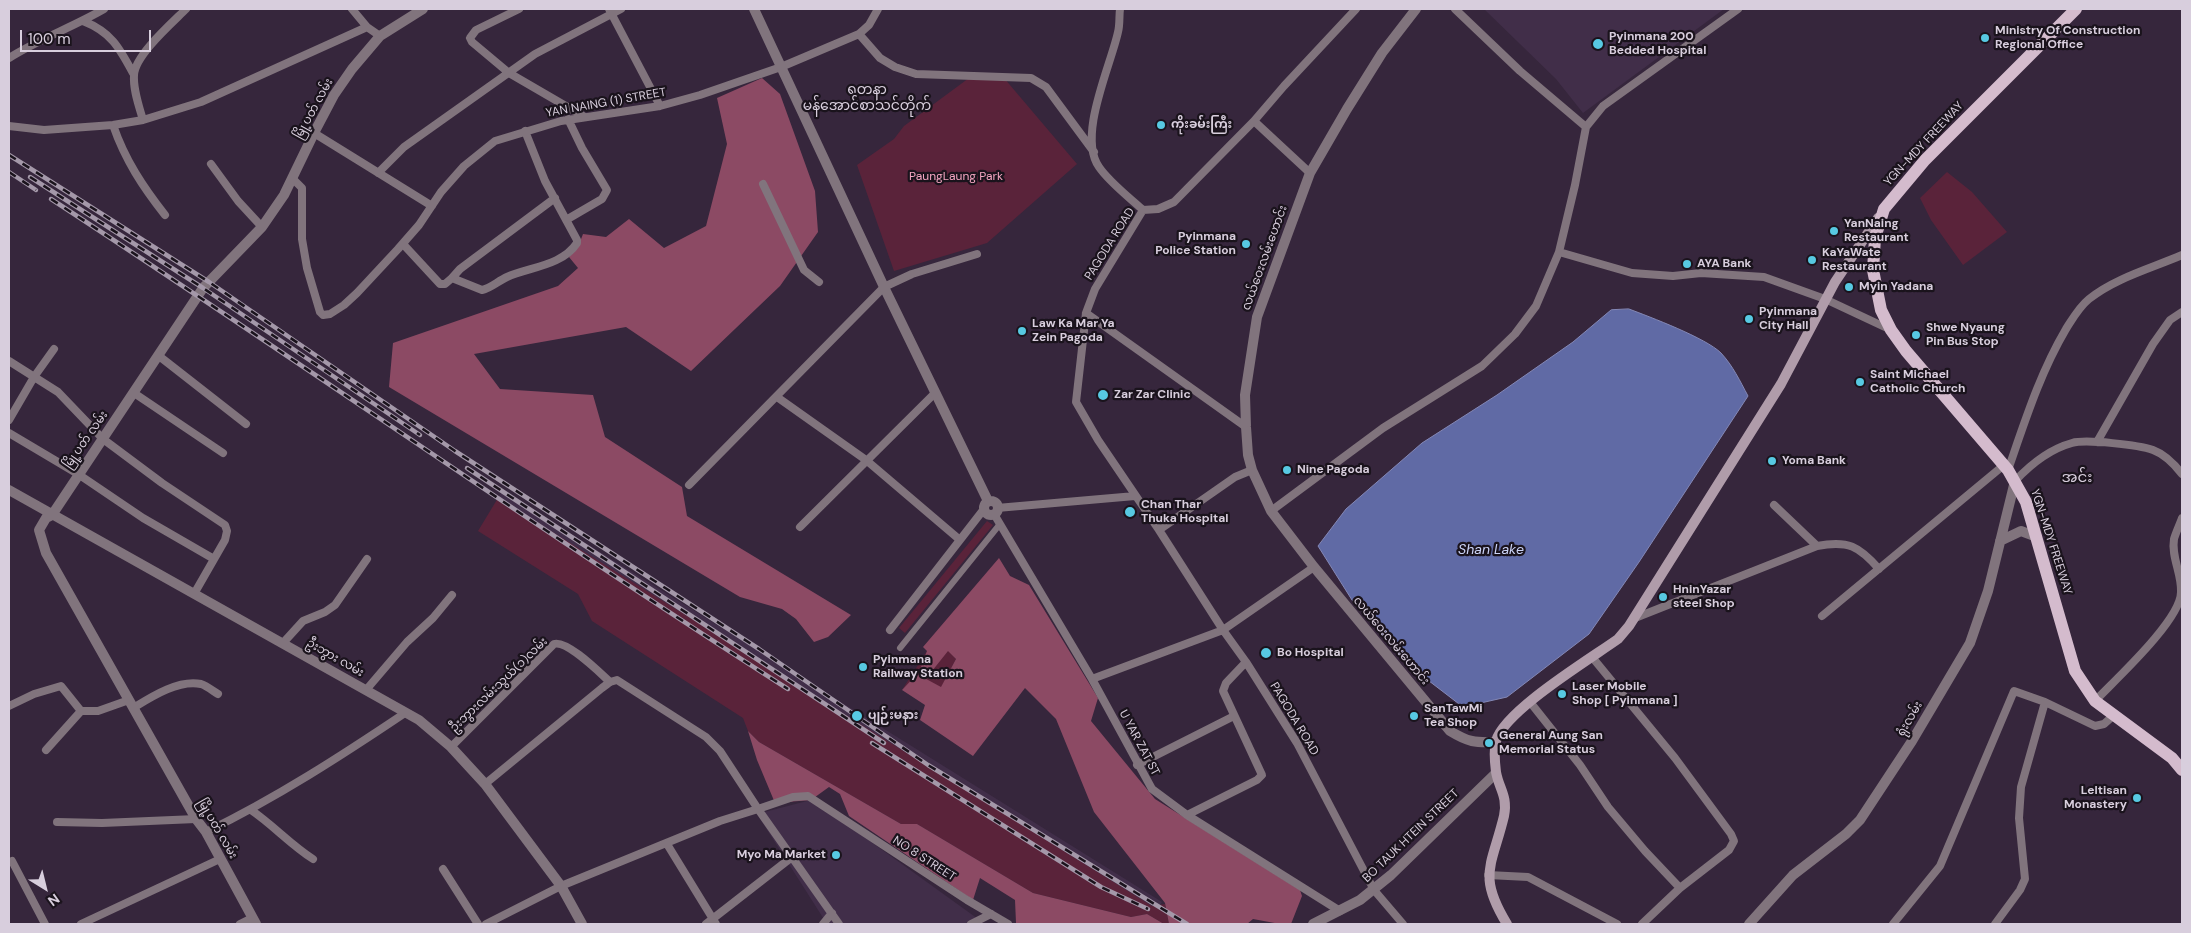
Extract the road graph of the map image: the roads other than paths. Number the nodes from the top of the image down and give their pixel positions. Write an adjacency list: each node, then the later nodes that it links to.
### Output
1 (104, 9): 16 (street)
2 (186, 9): 22 (street)
3 (352, 9): 17 (street)
4 (423, 9): 19 (street, မြို့ပတ် လမ်း)
5 (519, 9): 23 (street)
6 (621, 9): 15 (street)
7 (754, 9): 21 (street)
8 (878, 9): 18 (street, YAN NAING (1) STREET)
9 (1120, 9): 34 (street)
10 (1356, 9): 28 (street, PAGODA ROAD)
11 (1416, 9): 37 (street, လယ်ဝေးလမ်းဟောင်း)
12 (1455, 9): 31 (street)
13 (1738, 9): 31 (street)
14 (2076, 9): 42 (main road, YGN-MDY FREEWAY)
15 (611, 11): 23 (street); 24 (street)
16 (83, 21): 20 (street); 22 (street)
17 (367, 27): 19 (street); 27 (street)
18 (859, 34): 21 (street, YAN NAING (1) STREET); 34 (street)
19 (380, 36): 33 (street, မြို့ပတ် လမ်း)
20 (9, 58)
21 (781, 67): 24 (street, YAN NAING (1) STREET); 53 (street)
22 (133, 73): 27 (street)
23 (509, 73): 25 (street); 36 (street)
24 (660, 106): 25 (street, YAN NAING (1) STREET)
25 (583, 116): 26 (street, YAN NAING (1) STREET)
26 (568, 119): 32 (street, YAN NAING (1) STREET); 45 (street)
27 (143, 120): 30 (street)
28 (1254, 121): 37 (street); 43 (street, PAGODA ROAD)
29 (9, 126): 30 (street)
30 (114, 126): 44 (street)
31 (1586, 127): 48 (street)
32 (525, 130): 40 (street); 41 (street, YAN NAING (1) STREET)
33 (314, 133): 36 (street); 38 (street, မြို့ပတ် လမ်း)
34 (1094, 152): 43 (street)
35 (211, 164): 46 (street)
36 (378, 173): 41 (street)
37 (1310, 173): 67 (street, လယ်ဝေးလမ်းဟောင်း)
38 (292, 178): 46 (street, မြို့ပတ် လမ်း); 47 (street, YAN NAING (1) STREET)
39 (763, 184): 52 (street)
40 (555, 198): 45 (street); 51 (street)
41 (432, 206): 47 (street, YAN NAING (1) STREET)
42 (1884, 209): 54 (main road); 57 (main road, YGN-MDY FREEWAY)
43 (1144, 210): 56 (street, PAGODA ROAD)
44 (165, 215)
45 (566, 220): 51 (street)
46 (262, 227): 59 (street, မြို့ပတ် လမ်း)
47 (403, 244): 51 (street)
48 (1559, 252): 54 (street); 83 (street)
49 (977, 254): 53 (street)
50 (2182, 255): 73 (street)
51 (452, 278)
52 (819, 282)
53 (884, 287): 63 (street); 64 (street)
54 (1825, 299): 57 (street); 101 (main road)
55 (2182, 312): 70 (street)
56 (1086, 313): 67 (street); 80 (street, PAGODA ROAD)
57 (1891, 330): 73 (main road, YGN-MDY FREEWAY)
58 (54, 349): 61 (street)
59 (160, 356): 62 (street, မြို့ပတ် လမ်း); 66 (street)
60 (9, 362): 61 (street)
61 (34, 377): 65 (street); 69 (street)
62 (134, 393): 69 (street, မြို့ပတ် လမ်း); 71 (street)
63 (934, 394): 72 (street); 81 (street)
64 (777, 397): 72 (street); 78 (street)
65 (9, 420)
66 (246, 424)
67 (1246, 427): 74 (street, လယ်ဝေးလမ်းဟောင်း)
68 (9, 433): 75 (street)
69 (102, 439): 75 (street, မြို့ပတ် လမ်း); 94 (street)
70 (2097, 442): 76 (street); 77 (street)
71 (223, 453)
72 (866, 460): 88 (street); 91 (street)
73 (2006, 467): 77 (main road, YGN-MDY FREEWAY); 97 (street)
74 (1252, 470): 83 (street, လယ်ဝေးလမ်းဟောင်း); 89 (street)
75 (78, 474): 85 (street, မြို့ပတ် လမ်း); 94 (street)
76 (2182, 474)
77 (2015, 481): 90 (main road, YGN-MDY FREEWAY); 92 (street, ရုံးလမ်း)
78 (689, 485)
79 (9, 490): 85 (street, ဦးဘွား လမ်း)
80 (1135, 496): 84 (street); 89 (street, PAGODA ROAD)
81 (986, 505): 84 (street); 91 (street)
82 (1774, 505): 93 (street)
83 (1272, 510): 96 (street, လယ်ဝေးလမ်းဟောင်း)
84 (996, 511): 87 (street, U YAR ZAT ST)
85 (52, 515): 98 (street, ဦးဘွား လမ်း); 115 (street, မြို့ပတ် လမ်း)
86 (2182, 518): 112 (street)
87 (1000, 524): 105 (street); 108 (street, U YAR ZAT ST)
88 (800, 527)
89 (1159, 530): 103 (street, PAGODA ROAD)
90 (2037, 537): 92 (street); 112 (main road, YGN-MDY FREEWAY)
91 (960, 540): 102 (street)
92 (2000, 541): 164 (street, ရုံးလမ်း)
93 (1818, 546): 97 (street); 101 (street)
94 (214, 558): 98 (street)
95 (367, 559): 104 (street)
96 (1314, 567): 103 (street); 121 (street, လယ်ဝေးလမ်းဟောင်း)
97 (1879, 569): 100 (street)
98 (194, 594): 104 (street, ဦးဘွား လမ်း)
99 (452, 595): 110 (street)
100 (1822, 616)
101 (1635, 618): 106 (main road)
102 (890, 630)
103 (1222, 630): 107 (street, PAGODA ROAD); 108 (street)
104 (283, 642): 110 (street, ဦးဘွား လမ်း)
105 (900, 648)
106 (1592, 657): 113 (main road); 142 (street)
107 (1246, 662): 120 (street); 143 (street, PAGODA ROAD)
108 (1092, 679): 124 (street, U YAR ZAT ST)
109 (610, 682): 122 (street, ဦးဘွားလမ်းသွယ်(၁)လမ်း); 127 (street); 128 (street)
110 (366, 690): 118 (street, ဦးဘွား လမ်း)
111 (218, 694): 115 (street)
112 (2095, 701): 119 (main road, YGN-MDY FREEWAY)
113 (1530, 702): 121 (main road); 142 (street)
114 (2045, 702): 119 (street); 165 (street); 166 (street)
115 (131, 704): 117 (street); 131 (street, မြို့ပတ် လမ်း)
116 (9, 706): 117 (street)
117 (81, 711): 123 (street)
118 (405, 713): 122 (street, ဦးဘွား လမ်း); 129 (street)
119 (2114, 715): 125 (main road, YGN-MDY FREEWAY)
120 (1234, 716): 124 (street); 130 (street)
121 (1496, 742): 126 (main road)
122 (451, 747): 127 (street, ဦးဘွား လမ်း)
123 (46, 750)
124 (1138, 765): 130 (street, U YAR ZAT ST)
125 (2182, 770)
126 (1496, 772): 140 (main road); 143 (street, BO TAUK HTEIN STREET)
127 (485, 784): 141 (street, ဦးဘွား လမ်း)
128 (758, 809): 134 (street, NO 8 STREET); 135 (street); 146 (street, NO 8 STREET)
129 (251, 810): 133 (street); 137 (street)
130 (1187, 815): 144 (street, U YAR ZAT ST)
131 (196, 819): 132 (street); 133 (street, မြို့ပတ် လမ်း)
132 (57, 822)
133 (206, 832): 136 (street, မြို့ပတ် လမ်း)
134 (668, 844): 141 (street, NO 8 STREET); 148 (street)
135 (792, 857): 145 (street); 148 (street)
136 (220, 859): 147 (street, မြို့ပတ် လမ်း); 150 (street)
137 (313, 859)
138 (12, 861): 149 (street)
139 (443, 869): 152 (street)
140 (1488, 875): 161 (main road); 162 (street)
141 (560, 886): 153 (street, NO 8 STREET); 154 (street, ဦးဘွား လမ်း)
142 (1680, 888): 163 (street)
143 (1374, 890): 144 (street, BO TAUK HTEIN STREET); 160 (street, PAGODA ROAD)
144 (1340, 911): 159 (street, BO TAUK HTEIN STREET)
145 (832, 913): 155 (street); 156 (street)
146 (991, 914): 157 (street); 158 (street, NO 8 STREET)
147 (254, 921): 151 (street)
148 (712, 923)
149 (45, 924)
150 (81, 924)
151 (240, 924)
152 (478, 924)
153 (486, 924)
154 (582, 924)
155 (823, 924)
156 (840, 924)
157 (971, 924)
158 (1008, 924)
159 (1313, 924)
160 (1403, 924)
161 (1507, 924)
162 (1617, 924)
163 (1642, 924)
164 (1749, 924)
165 (1893, 924)
166 (1995, 924)

